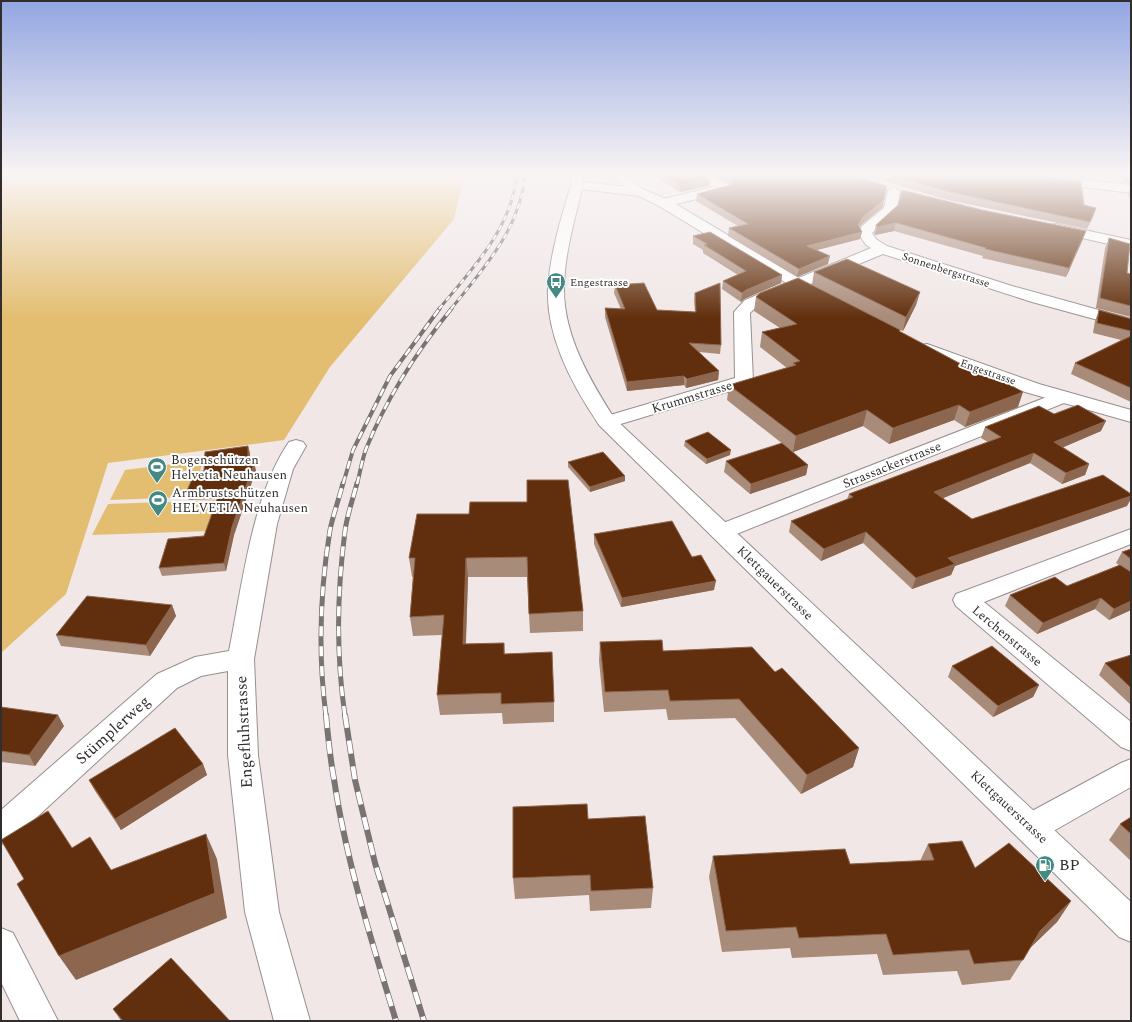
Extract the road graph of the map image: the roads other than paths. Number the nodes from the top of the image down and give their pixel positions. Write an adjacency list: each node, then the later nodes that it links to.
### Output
1 (568, 223): 13 (street, Klettgauerstrasse)
2 (696, 223): 7 (street)
3 (874, 223): 6 (street, Sonnenbergstrasse)
4 (1047, 226): 5 (street)
5 (1131, 245)
6 (882, 250): 7 (street); 9 (street, Sonnenbergstrasse)
7 (796, 283): 8 (street); 13 (street, Krummstrasse)
8 (833, 304)
9 (1131, 324)
10 (912, 343): 11 (street, Engestrasse)
11 (1062, 397): 12 (street, Engestrasse); 15 (street, Strassackerstrasse)
12 (1131, 416)
13 (607, 422): 15 (street, Klettgauerstrasse)
14 (296, 446): 17 (street, Engefluhstrasse)
15 (721, 532): 20 (street, Klettgauerstrasse)
16 (1131, 536): 18 (street, Lerchenstrasse)
17 (241, 659): 21 (street, Stümplerweg); 25 (street, Engefluhstrasse)
18 (1131, 739)
19 (1131, 772): 20 (street)
20 (1030, 828): 22 (street, Klettgauerstrasse)
21 (1, 830)
22 (1131, 925)
23 (1, 945): 24 (street)
24 (40, 1021)
25 (292, 1021)

